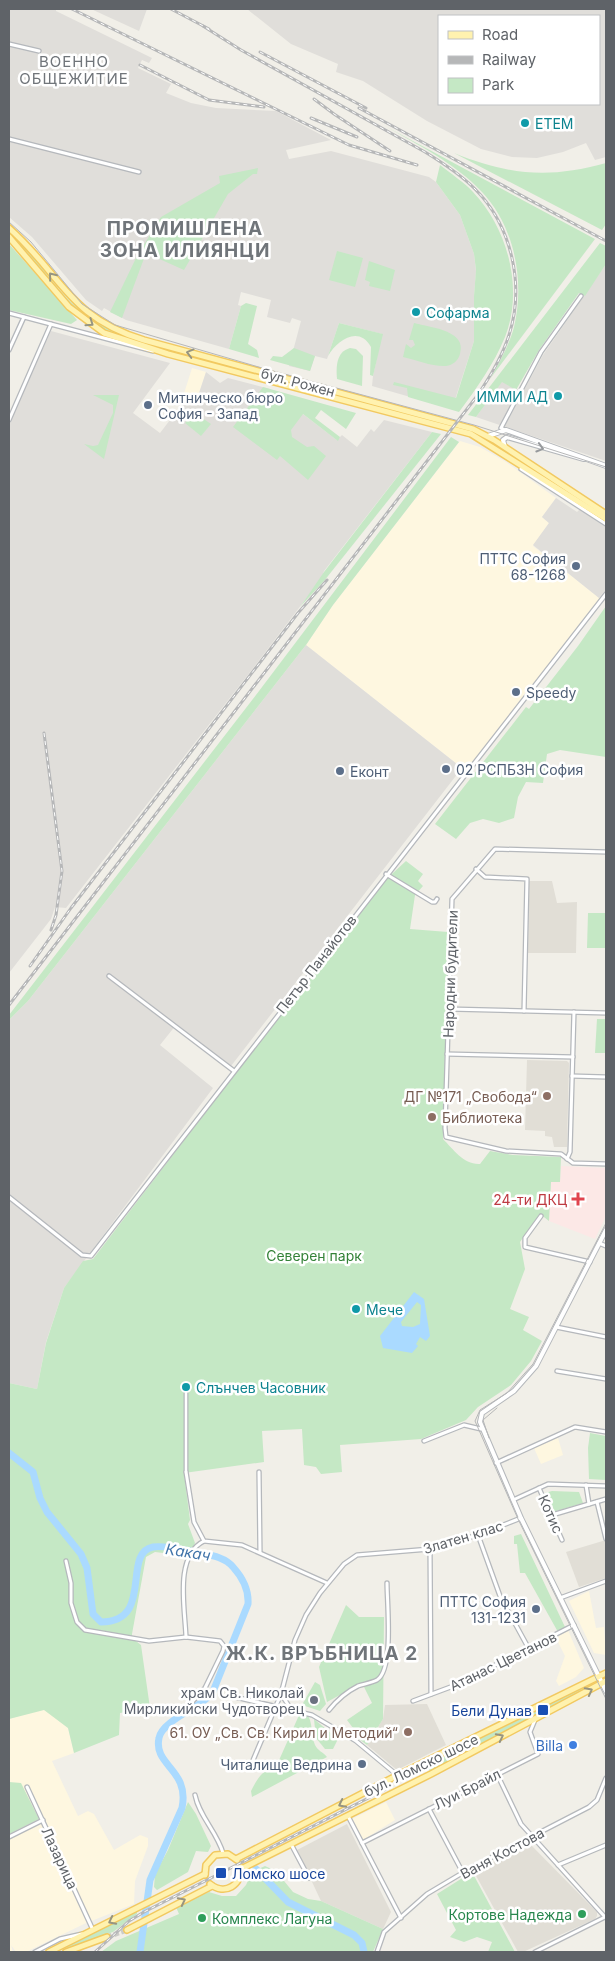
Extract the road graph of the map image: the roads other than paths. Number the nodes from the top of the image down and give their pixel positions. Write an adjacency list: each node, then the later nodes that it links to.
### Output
1 (9, 44): 2 (street)
2 (39, 51)
3 (9, 139): 4 (street)
4 (139, 172)
5 (9, 228): 15 (main road, бул. Рожен, one-way to 5)
6 (9, 237): 12 (main road, бул. Рожен, one-way to 12)
7 (581, 296): 14 (street)
8 (9, 313): 9 (street, бул. Рожен)
9 (24, 317): 10 (street, бул. Рожен); 11 (street)
10 (51, 324): 12 (street, бул. Рожен); 13 (street)
11 (9, 350)
12 (168, 354): 21 (main road, бул. Рожен)
13 (9, 420)
14 (506, 430): 15 (street); 18 (street)
15 (485, 435): 17 (main road, бул. Рожен)
16 (474, 439): 22 (street)
17 (505, 447): 18 (street, one-way to 18); 20 (main road, бул. Рожен)
18 (586, 459): 19 (street)
19 (606, 466)
20 (606, 514)
21 (606, 519)
22 (606, 524)
23 (606, 594): 26 (street, Петър Панайотов)
24 (606, 852): 25 (street, Народни будители)
25 (476, 869): 29 (street, Народни будители); 30 (street)
26 (386, 874): 27 (street); 35 (street, Петър Панайотов)
27 (437, 899)
28 (109, 976): 35 (street)
29 (449, 1009): 30 (street); 33 (street, Народни будители)
30 (524, 1010): 31 (street)
31 (574, 1012): 32 (street); 34 (street)
32 (606, 1013)
33 (447, 1054): 34 (street); 38 (street, Народни будители)
34 (573, 1057): 36 (street)
35 (234, 1070): 40 (street, Петър Панайотов)
36 (572, 1076): 37 (street); 38 (street)
37 (606, 1077)
38 (567, 1159): 39 (street)
39 (606, 1164)
40 (9, 1197)
41 (541, 1216): 45 (street)
42 (606, 1230): 43 (street)
43 (599, 1243): 44 (street); 45 (street)
44 (606, 1246)
45 (590, 1262): 46 (street)
46 (556, 1327): 47 (street); 51 (street)
47 (606, 1337)
48 (557, 1371): 49 (street)
49 (606, 1379)
50 (186, 1393): 55 (street)
51 (481, 1429): 53 (street); 54 (street)
52 (606, 1432): 54 (street)
53 (424, 1441)
54 (496, 1463): 61 (street)
55 (186, 1472): 69 (street)
56 (259, 1472): 71 (street)
57 (586, 1485): 58 (street); 59 (street); 63 (street)
58 (606, 1486)
59 (539, 1488): 61 (street); 64 (street, Котис)
60 (606, 1499): 62 (street)
61 (513, 1500): 65 (street)
62 (597, 1502): 63 (street); 67 (street)
63 (589, 1504): 64 (street)
64 (552, 1515): 68 (street, Котис)
65 (521, 1518): 66 (street, Златен клас); 76 (street)
66 (478, 1535): 70 (street, Златен клас); 79 (street)
67 (606, 1539)
68 (562, 1540)
69 (204, 1541): 71 (street); 78 (street)
70 (430, 1549): 74 (street, Златен клас); 85 (street)
71 (260, 1552): 74 (street)
72 (66, 1561): 78 (street)
73 (606, 1580): 76 (street)
74 (327, 1583): 84 (street, Златен клас)
75 (387, 1583): 91 (street)
76 (560, 1598): 77 (street)
77 (574, 1625): 79 (street, Атанас Цветанов); 81 (street)
78 (186, 1637): 88 (street)
79 (529, 1650): 85 (street, Атанас Цветанов)
80 (606, 1673): 81 (main road, бул. Ломско шосе)
81 (599, 1677): 82 (street); 95 (main road, бул. Ломско шосе)
82 (604, 1682): 83 (street); 92 (main road, бул. Ломско шосе, one-way to 82)
83 (606, 1691)
84 (281, 1694): 89 (street, Златен клас); 90 (street)
85 (431, 1694): 87 (street, Атанас Цветанов)
86 (235, 1697): 89 (street)
87 (413, 1701)
88 (191, 1703)
89 (276, 1707): 90 (street); 93 (street, Златен клас)
90 (292, 1710): 95 (street)
91 (328, 1710)
92 (535, 1719): 94 (street, Луи Брайл); 100 (main road, бул. Ломско шосе, one-way to 92)
93 (251, 1765)
94 (497, 1774): 99 (street, Луи Брайл); 102 (street)
95 (398, 1775): 108 (main road, бул. Ломско шосе, one-way to 108)
96 (606, 1778): 102 (street, Ваня Костова)
97 (27, 1787): 101 (street, Лазарица)
98 (195, 1795): 107 (street)
99 (429, 1809): 104 (street, Луи Брайл); 110 (street)
100 (348, 1816): 104 (street); 105 (main road, бул. Ломско шосе)
101 (42, 1820): 103 (street); 114 (street, Лазарица)
102 (532, 1836): 109 (street); 110 (street, Ваня Костова)
103 (9, 1837)
104 (362, 1843): 113 (street)
105 (291, 1844): 108 (main road, бул. Ломско шосе); 111 (street)
106 (606, 1845): 109 (street)
107 (223, 1853): 108 (main road); 114 (main road, one-way to 114)
108 (239, 1864): 115 (main road, one-way to 108)
109 (558, 1865): 112 (street)
110 (463, 1873): 113 (street, Ваня Костова)
111 (309, 1878)
112 (605, 1917): 122 (street)
113 (401, 1918): 121 (street, Ваня Костова)
114 (93, 1930): 116 (main road)
115 (130, 1930)
116 (88, 1933): 118 (street); 119 (main road)
117 (107, 1937): 120 (main road)
118 (35, 1952)
119 (49, 1952)
120 (66, 1952)
121 (378, 1952)
122 (535, 1952)

